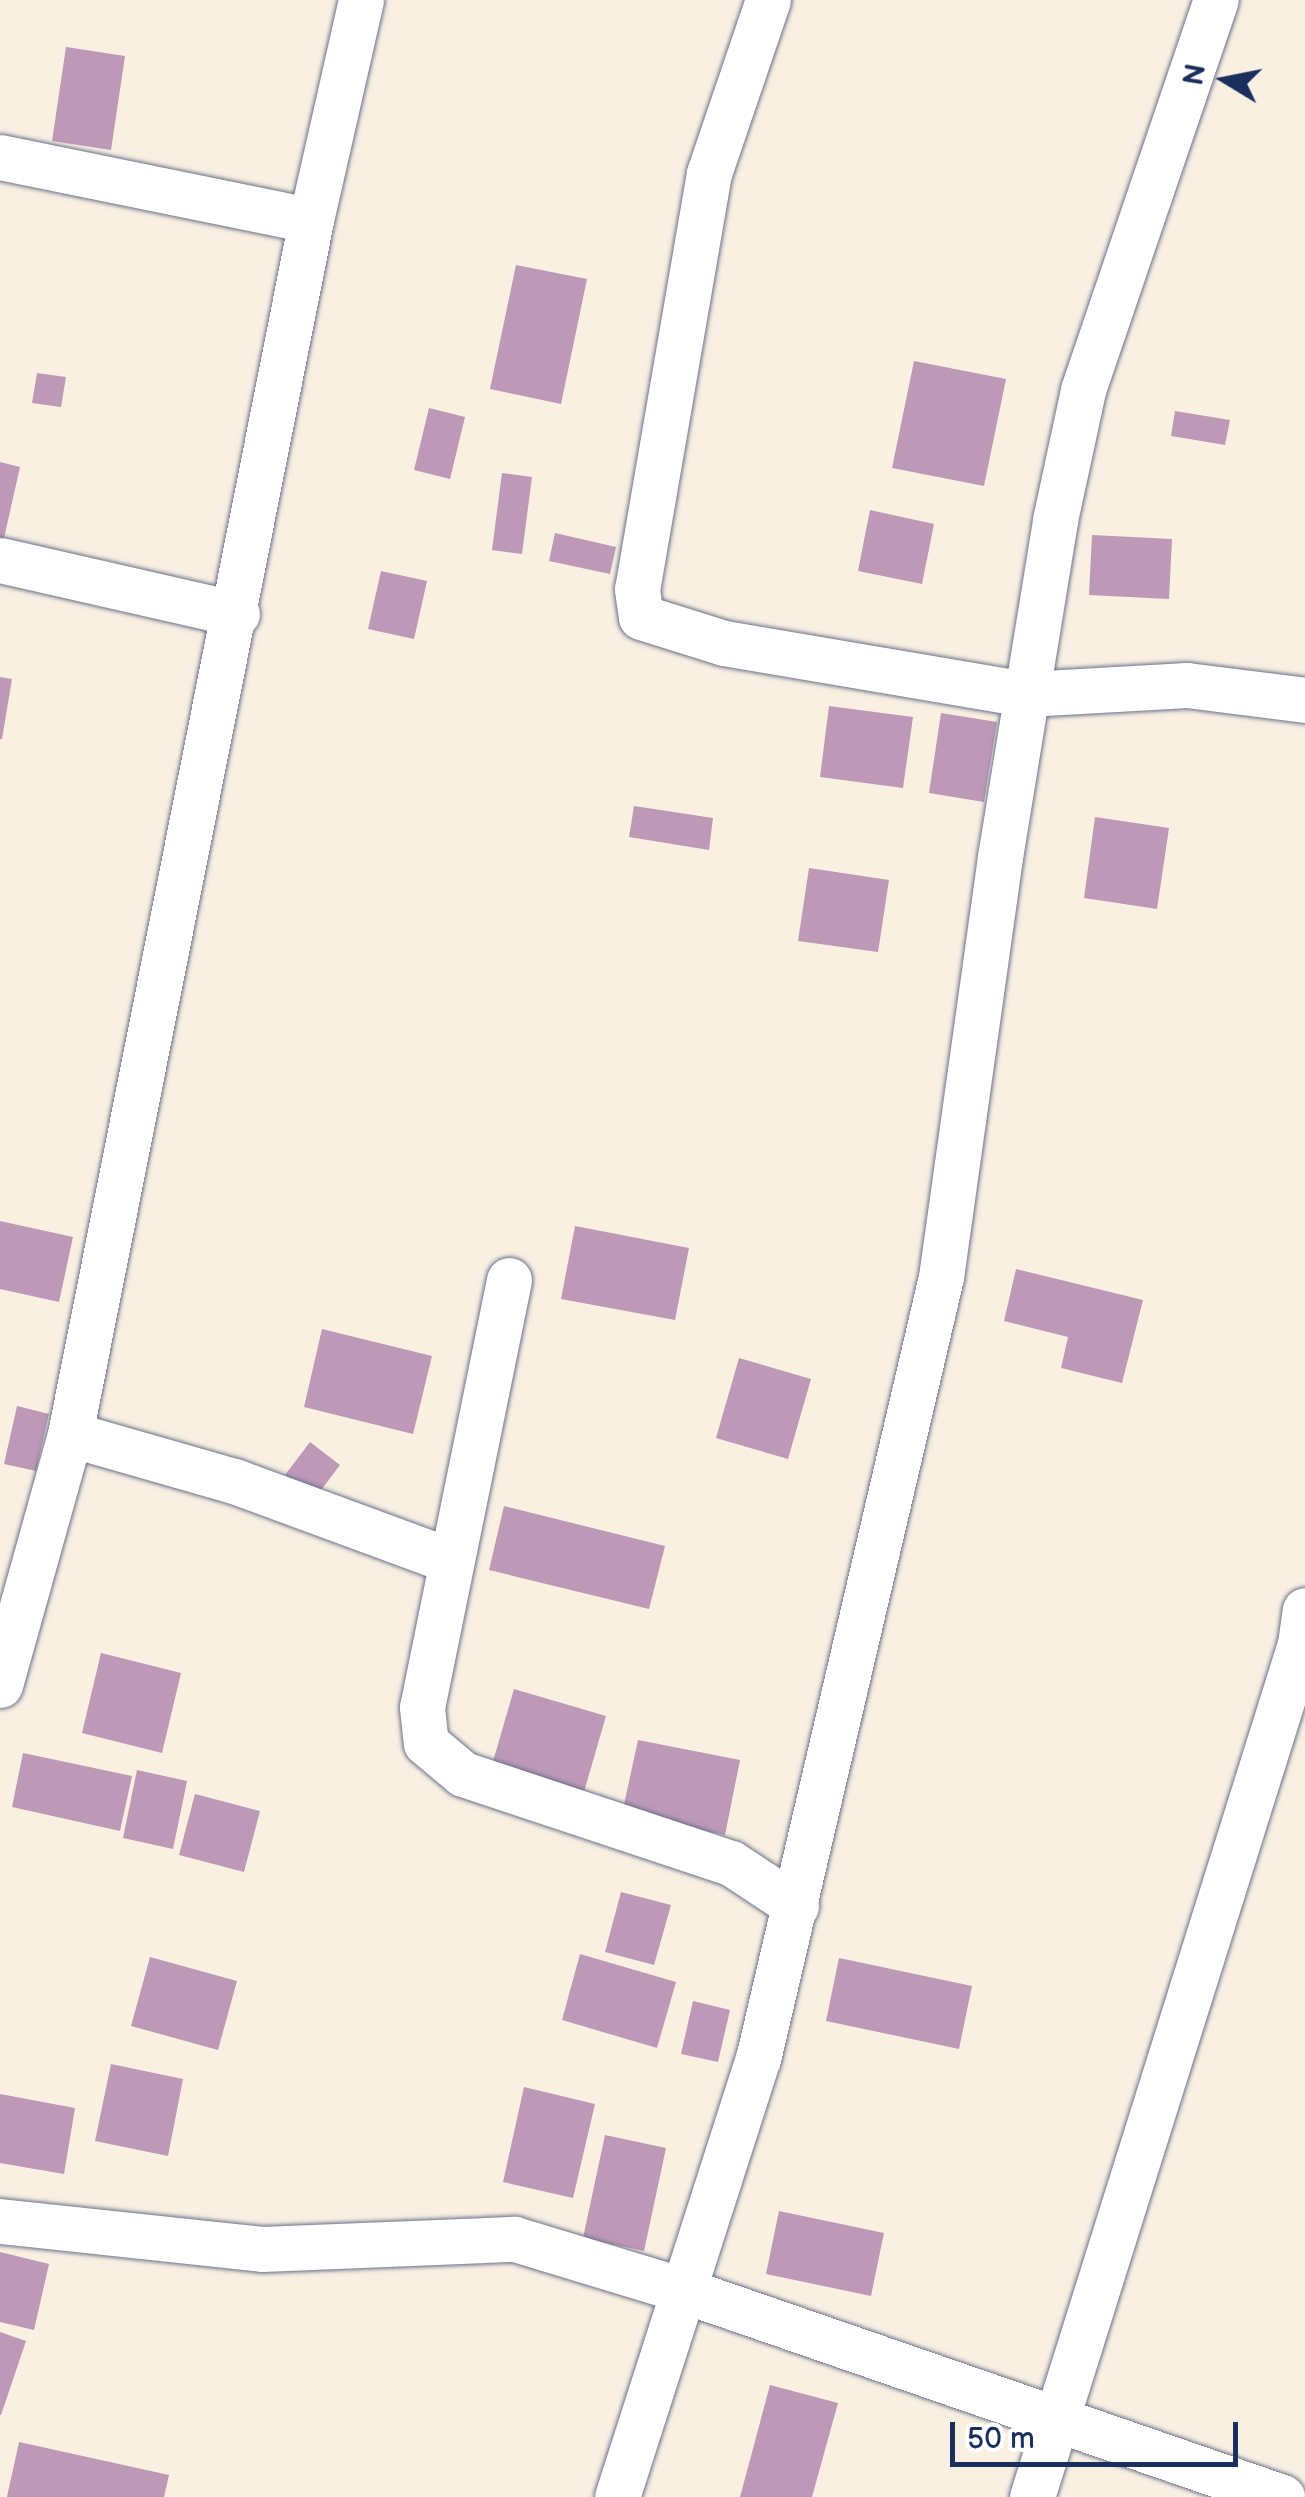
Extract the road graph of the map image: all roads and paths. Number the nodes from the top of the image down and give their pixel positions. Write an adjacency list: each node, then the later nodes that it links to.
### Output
1 (361, 0): 5 (street)
2 (768, 0): 8 (street)
3 (1216, 0): 8 (street)
4 (0, 157): 5 (street)
5 (311, 220): 7 (street)
6 (0, 560): 7 (street)
7 (238, 614): 11 (street)
8 (1027, 694): 9 (street); 15 (street)
9 (1305, 700)
10 (509, 1280): 12 (street)
11 (70, 1434): 12 (street); 14 (street)
12 (449, 1560): 15 (street)
13 (1305, 1610): 18 (street)
14 (0, 1685)
15 (796, 1906): 17 (street)
16 (0, 2221): 17 (street)
17 (683, 2290): 18 (street); 19 (street)
18 (1052, 2422): 20 (street); 21 (street)
19 (617, 2497)
20 (1032, 2497)
21 (1282, 2497)

